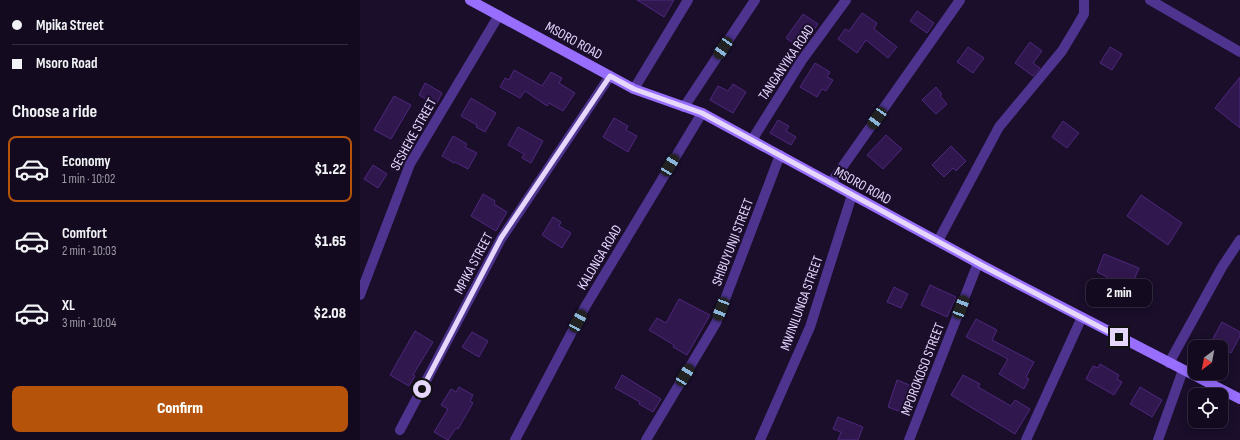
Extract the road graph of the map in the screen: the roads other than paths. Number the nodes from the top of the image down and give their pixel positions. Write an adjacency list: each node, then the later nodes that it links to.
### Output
1 (470, 0): 8 (street, MSORO ROAD)
2 (688, 0): 11 (street)
3 (755, 0): 12 (street)
4 (846, 0): 14 (street, TANGANYIKA ROAD)
5 (960, 0): 16 (street)
6 (1084, 0): 19 (street)
7 (1150, 0): 9 (street)
8 (499, 15): 10 (street, MSORO ROAD); 21 (street, SESHEKE STREET)
9 (1240, 52)
10 (610, 76): 11 (street, MSORO ROAD); 26 (street, MPIKA STREET)
11 (634, 89): 12 (street, MSORO ROAD)
12 (684, 107): 13 (street, MSORO ROAD)
13 (702, 113): 14 (street, MSORO ROAD); 27 (street, KALONGA ROAD)
14 (752, 140): 15 (street, MSORO ROAD)
15 (780, 156): 16 (street, MSORO ROAD); 28 (street, SHIBUYUNJI STREET)
16 (831, 183): 17 (street, MSORO ROAD)
17 (852, 194): 19 (street, MSORO ROAD); 29 (street, MWINILUNGA STREET)
18 (1240, 240): 23 (street)
19 (938, 241): 20 (street, MSORO ROAD)
20 (978, 263): 22 (street, MSORO ROAD); 30 (street, MPOROKOSO STREET)
21 (360, 295)
22 (1082, 317): 23 (street, MSORO ROAD); 31 (street)
23 (1169, 362): 24 (street, MSORO ROAD)
24 (1183, 370): 25 (street, MSORO ROAD); 32 (street)
25 (1240, 399)
26 (400, 430)
27 (516, 440)
28 (646, 440)
29 (760, 440)
30 (910, 440)
31 (1026, 440)
32 (1158, 440)

